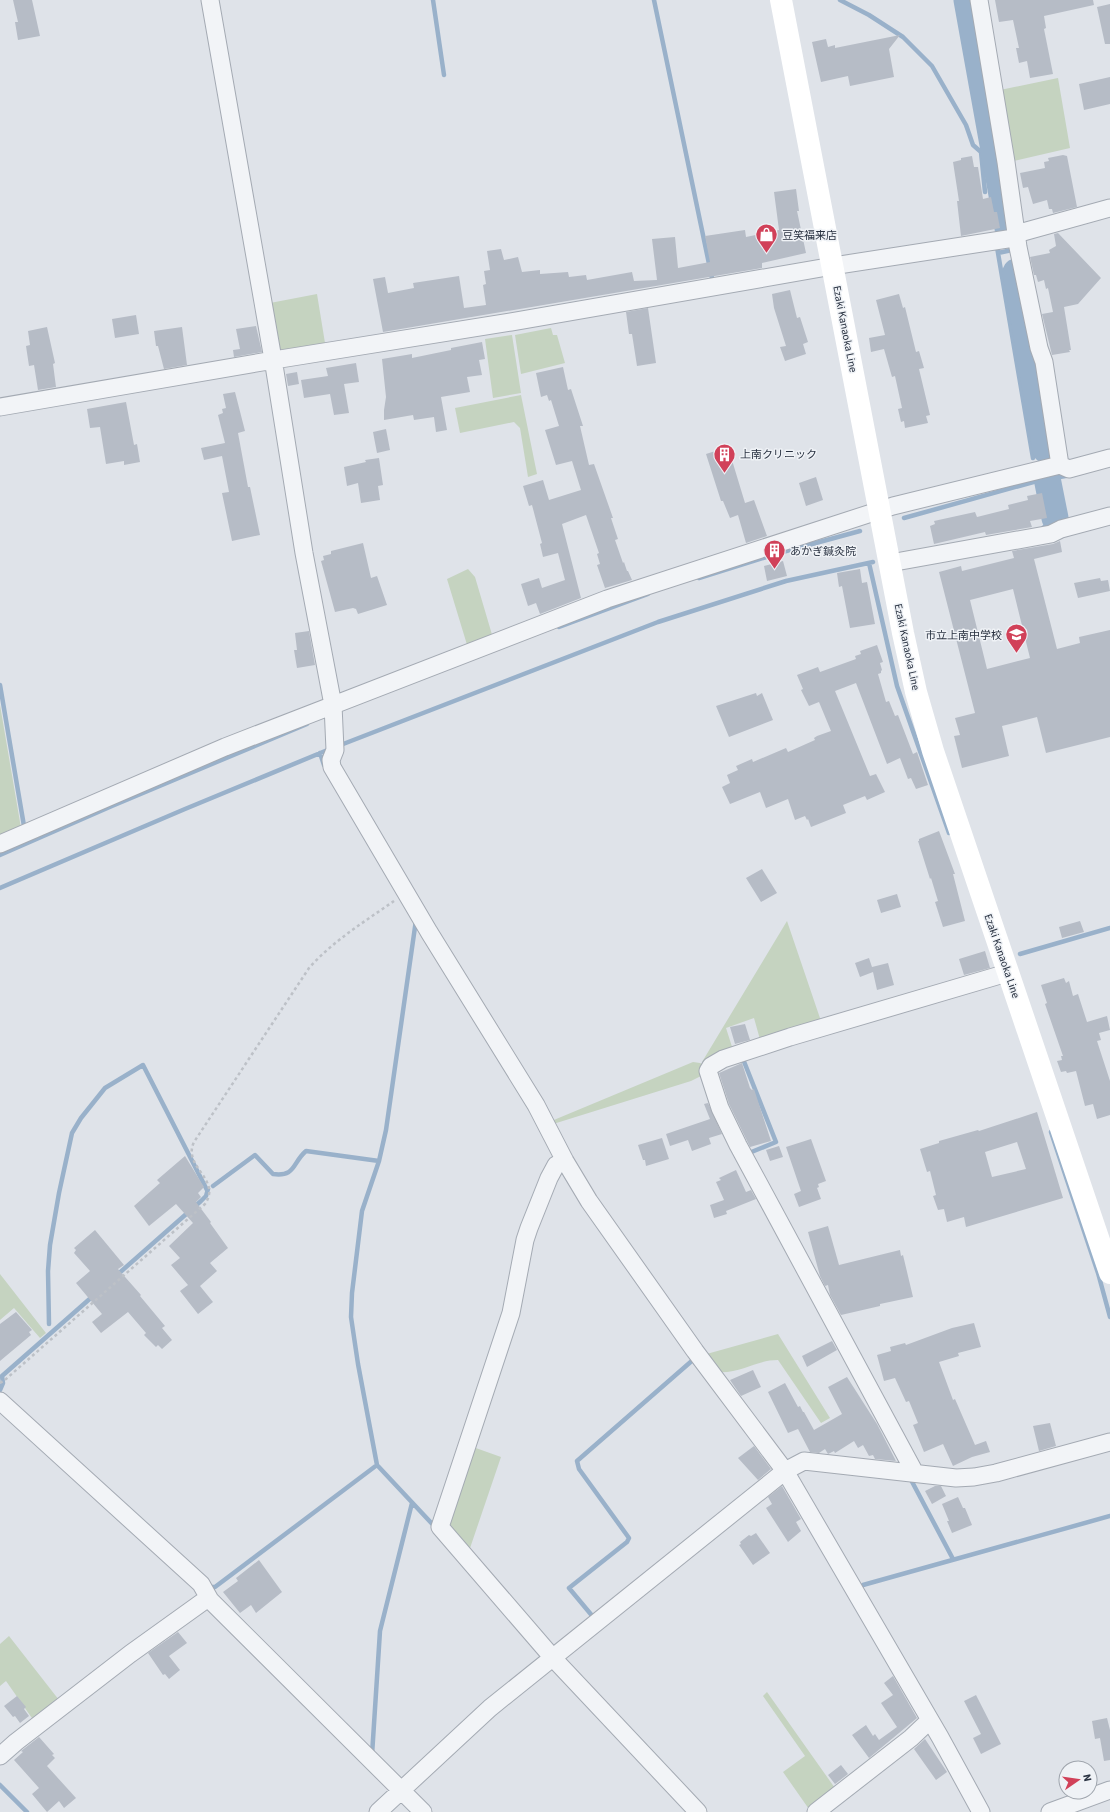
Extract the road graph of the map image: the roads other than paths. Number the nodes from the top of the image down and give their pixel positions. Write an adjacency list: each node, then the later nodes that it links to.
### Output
1 (210, 0): 7 (street)
2 (781, 0): 6 (main road, Ezaki Kanaoka Line)
3 (979, 0): 5 (street)
4 (1110, 208): 5 (street)
5 (1012, 238): 6 (street); 10 (street)
6 (833, 266): 7 (street); 11 (main road, Ezaki Kanaoka Line)
7 (274, 365): 8 (street); 14 (street)
8 (0, 407)
9 (1110, 458): 10 (street)
10 (1060, 465): 11 (street)
11 (880, 510): 13 (main road, Ezaki Kanaoka Line); 14 (street)
12 (1110, 516): 13 (street)
13 (890, 563): 16 (main road, Ezaki Kanaoka Line)
14 (333, 705): 15 (street); 17 (street)
15 (0, 844)
16 (1002, 975): 18 (main road, Ezaki Kanaoka Line); 21 (street)
17 (561, 1163): 22 (street); 24 (street)
18 (1110, 1273)
19 (0, 1401): 23 (street)
20 (1110, 1442): 21 (street)
21 (909, 1472): 22 (street)
22 (783, 1473): 24 (street); 25 (street)
23 (206, 1594): 26 (street); 28 (street)
24 (556, 1661): 28 (street); 31 (street)
25 (934, 1726): 32 (street); 33 (street)
26 (0, 1756)
27 (1110, 1790): 34 (street)
28 (405, 1793): 29 (street); 30 (street)
29 (378, 1812)
30 (423, 1812)
31 (698, 1812)
32 (816, 1812)
33 (981, 1812)
34 (1050, 1812)

